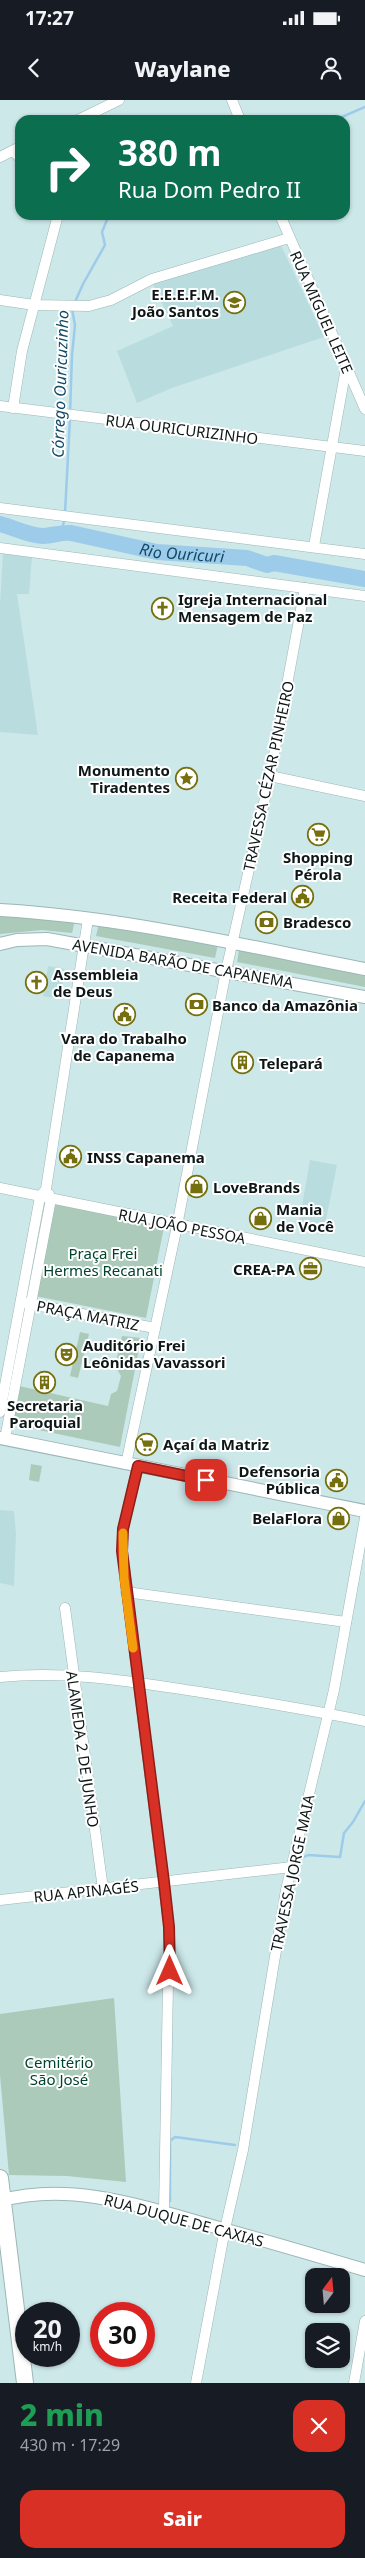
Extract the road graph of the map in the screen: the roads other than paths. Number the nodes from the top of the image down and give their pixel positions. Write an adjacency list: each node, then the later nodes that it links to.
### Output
1 (120, 100): 3 (street)
2 (232, 100): 5 (street)
3 (101, 104): 4 (street)
4 (85, 115)
5 (238, 115)
6 (15, 153): 7 (street)
7 (0, 157)
8 (57, 220): 12 (street)
9 (282, 220): 10 (street, RUA MIGUEL LEITE)
10 (289, 238): 12 (street); 13 (street, RUA MIGUEL LEITE)
11 (0, 300): 12 (street)
12 (34, 305): 15 (street)
13 (346, 368): 16 (street, RUA MIGUEL LEITE); 17 (street)
14 (0, 406): 15 (street, RUA OURICURIZINHO)
15 (13, 408): 17 (street, RUA OURICURIZINHO)
16 (365, 409)
17 (332, 447): 18 (street, RUA OURICURIZINHO); 20 (street)
18 (365, 451)
19 (0, 508): 20 (street)
20 (314, 546): 22 (street)
21 (0, 548): 23 (street)
22 (365, 554)
23 (305, 588): 24 (street); 25 (street, TRAVESSA CÉZAR PINHEIRO)
24 (365, 596)
25 (270, 776): 26 (street); 29 (street, TRAVESSA CÉZAR PINHEIRO)
26 (365, 796)
27 (0, 910): 28 (street, AVENIDA BARÃO DE CAPANEMA)
28 (88, 919): 29 (street, AVENIDA BARÃO DE CAPANEMA); 31 (street)
29 (232, 943): 32 (street, AVENIDA BARÃO DE CAPANEMA); 33 (street, TRAVESSA CÉZAR PINHEIRO)
30 (0, 944): 31 (street, AVENIDA BARÃO DE CAPANEMA)
31 (83, 944): 33 (street, AVENIDA BARÃO DE CAPANEMA); 36 (street)
32 (365, 969)
33 (226, 971): 34 (street, AVENIDA BARÃO DE CAPANEMA); 38 (street, TRAVESSA CÉZAR PINHEIRO)
34 (365, 996)
35 (0, 1188): 36 (street, RUA JOÃO PESSOA)
36 (43, 1193): 37 (street, RUA JOÃO PESSOA); 40 (street)
37 (51, 1199): 38 (street, RUA JOÃO PESSOA); 40 (street)
38 (178, 1226): 39 (street, RUA JOÃO PESSOA); 41 (street, TRAVESSA CÉZAR PINHEIRO)
39 (365, 1262)
40 (26, 1303): 41 (street, PRAÇA MATRIZ); 42 (street); 43 (street)
41 (155, 1328): 44 (street, TRAVESSA CÉZAR PINHEIRO)
42 (0, 1412)
43 (2, 1438): 44 (street)
44 (132, 1465): 45 (street); 47 (street, TRAVESSA CÉZAR PINHEIRO)
45 (365, 1511)
46 (365, 1518): 49 (street, TRAVESSA JORGE MAIA)
47 (126, 1592): 49 (street); 52 (street, TRAVESSA CÉZAR PINHEIRO)
48 (65, 1608): 50 (street, ALAMEDA 2 DE JUNHO)
49 (346, 1622): 53 (street, TRAVESSA JORGE MAIA)
50 (73, 1675): 51 (street); 52 (street); 57 (street, ALAMEDA 2 DE JUNHO)
51 (0, 1678)
52 (137, 1682): 53 (street); 56 (street, TRAVESSA CÉZAR PINHEIRO)
53 (328, 1714): 54 (street); 55 (street, TRAVESSA JORGE MAIA)
54 (365, 1722)
55 (292, 1867): 56 (street, RUA APINAGÉS); 62 (street, TRAVESSA JORGE MAIA)
56 (164, 1882): 57 (street, RUA APINAGÉS); 61 (street, TRAVESSA CÉZAR PINHEIRO)
57 (103, 1889): 58 (street, RUA APINAGÉS)
58 (0, 1900)
59 (0, 2178): 60 (main road)
60 (1, 2200): 61 (street, RUA DUQUE DE CAXIAS); 65 (main road)
61 (164, 2212): 62 (street, RUA DUQUE DE CAXIAS)
62 (225, 2229): 64 (street, RUA DUQUE DE CAXIAS); 69 (street, TRAVESSA JORGE MAIA)
63 (0, 2261): 65 (main road)
64 (365, 2270)
65 (10, 2300): 67 (main road); 68 (main road)
66 (365, 2321): 70 (street)
67 (16, 2383)
68 (25, 2383)
69 (196, 2383)
70 (354, 2383)

